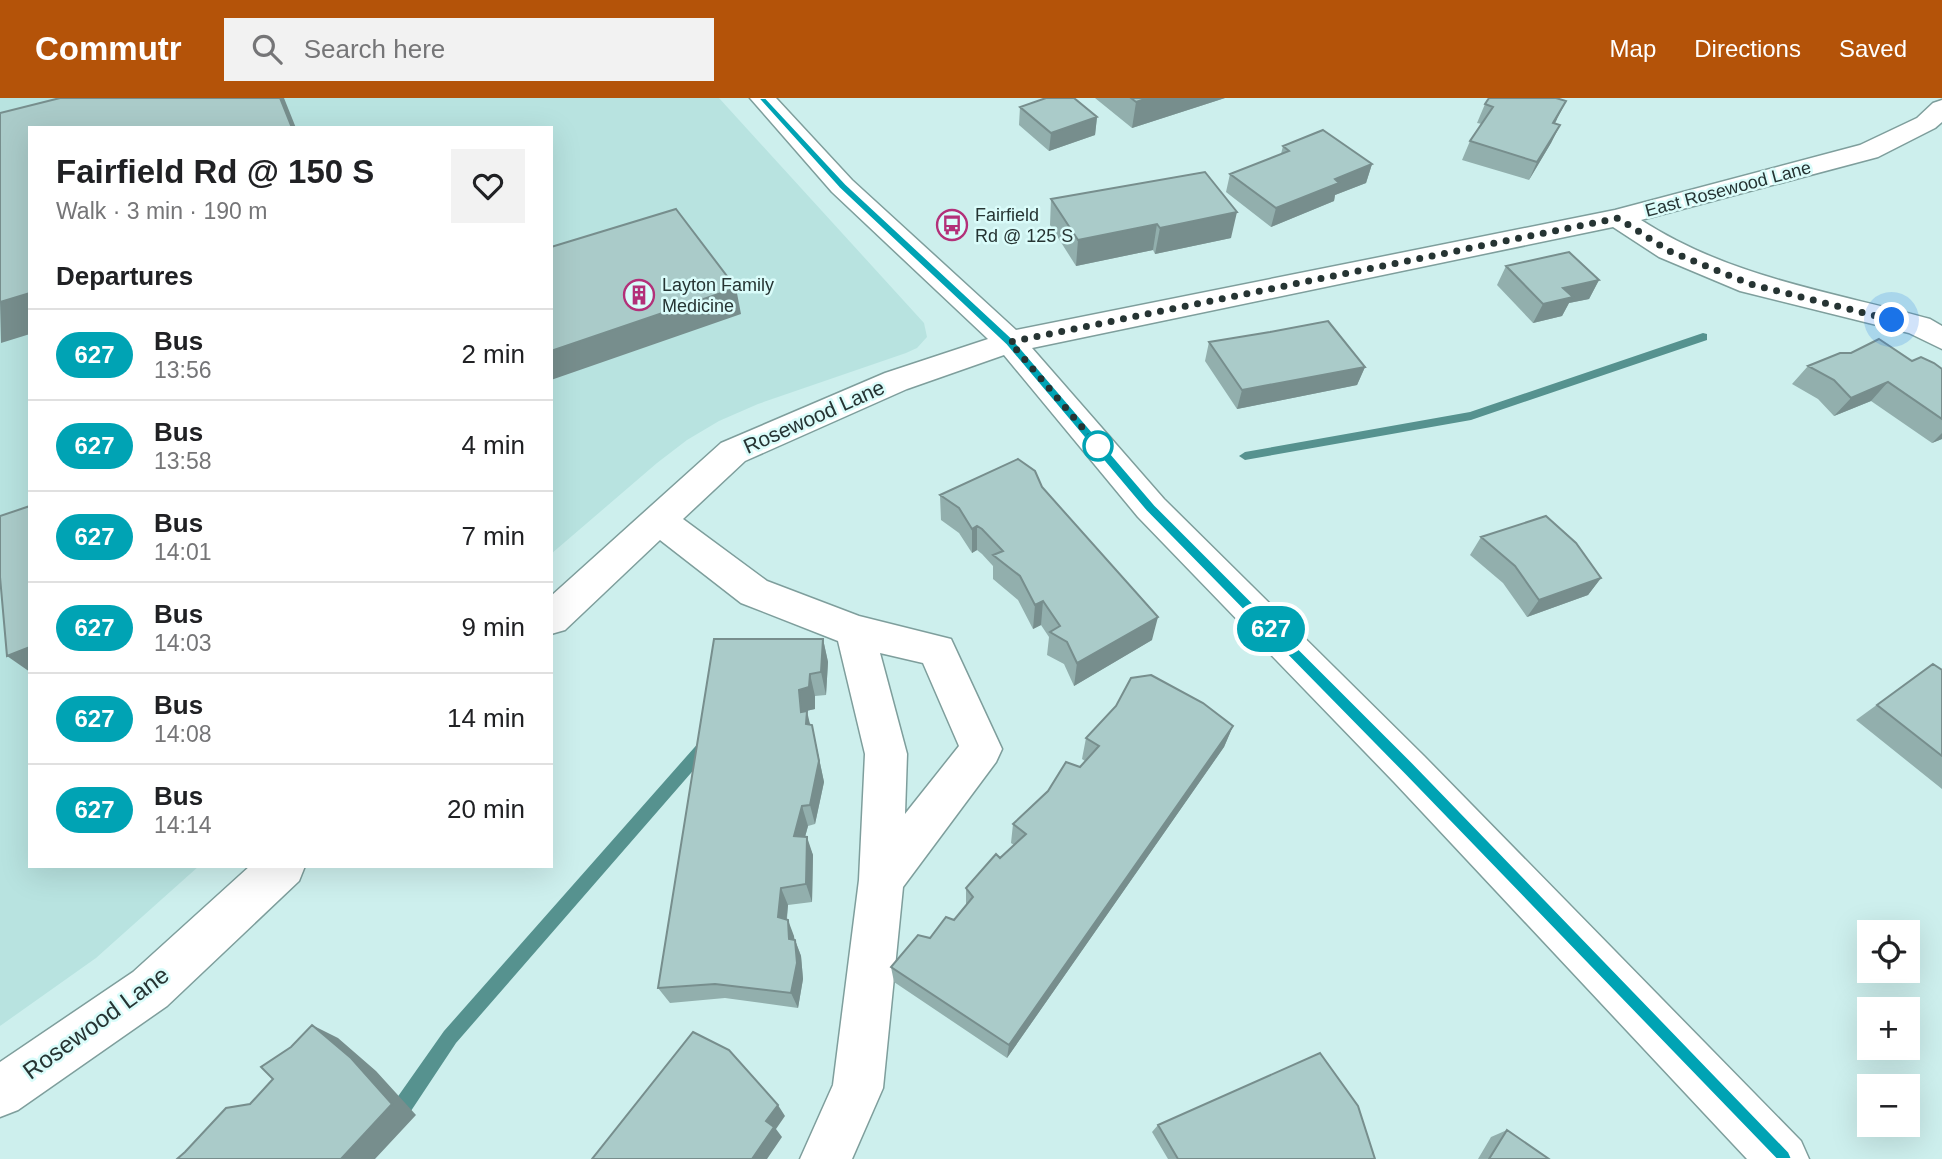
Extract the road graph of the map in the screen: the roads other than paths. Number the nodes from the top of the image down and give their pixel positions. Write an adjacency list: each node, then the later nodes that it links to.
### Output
1 (762, 98): 5 (street)
2 (1942, 108): 3 (street, East Rosewood Lane)
3 (1618, 218): 4 (street); 5 (street, East Rosewood Lane)
4 (1942, 338)
5 (1010, 342): 6 (street, Rosewood Lane); 13 (street)
6 (659, 520): 7 (street, Rosewood Lane); 8 (street)
7 (553, 618)
8 (855, 631): 10 (street); 10 (street)
9 (281, 868): 11 (street, Rosewood Lane)
10 (881, 880): 12 (street)
11 (0, 1092)
12 (826, 1159)
13 (1783, 1159)

